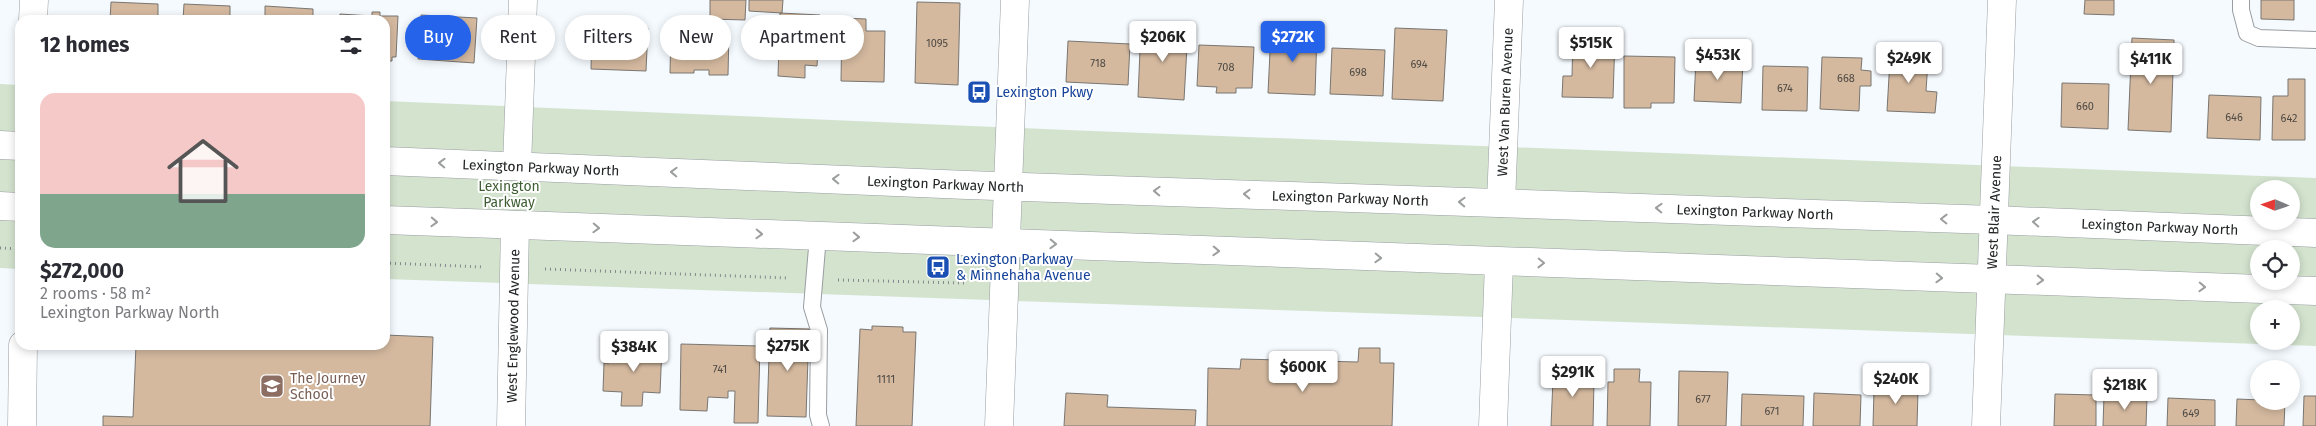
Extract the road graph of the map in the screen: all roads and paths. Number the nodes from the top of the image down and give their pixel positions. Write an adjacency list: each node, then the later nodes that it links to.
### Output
1 (34, 0): 7 (main road)
2 (523, 0): 12 (main road)
3 (1015, 0): 13 (main road)
4 (1509, 0): 14 (main road, West Van Buren Avenue)
5 (2002, 0): 18 (main road, West Blair Avenue)
6 (2241, 0): 8 (lane)
7 (34, 15)
8 (2316, 40)
9 (0, 145): 10 (main road)
10 (15, 146)
11 (390, 161): 12 (main road, Lexington Parkway North, one-way to 11)
12 (517, 166): 13 (main road, Lexington Parkway North, one-way to 12)
13 (1007, 186): 14 (main road, Lexington Parkway North, one-way to 13); 22 (main road)
14 (1501, 203): 18 (main road, Lexington Parkway North, one-way to 14)
15 (0, 206): 16 (main road)
16 (15, 207)
17 (390, 220): 19 (main road, one-way to 19)
18 (1993, 220): 20 (main road, Lexington Parkway North, one-way to 18); 29 (main road, West Blair Avenue)
19 (516, 225): 21 (main road, one-way to 21); 27 (main road, West Englewood Avenue)
20 (2316, 233)
21 (818, 236): 22 (main road, one-way to 22); 28 (lane)
22 (1005, 243): 26 (main road, one-way to 26); 36 (main road)
23 (0, 248): 24 (path)
24 (15, 249)
25 (390, 263): 27 (path)
26 (1499, 263): 29 (main road, one-way to 29); 37 (main road)
27 (514, 268): 28 (path); 34 (main road, West Englewood Avenue)
28 (814, 279): 30 (path); 35 (lane)
29 (1991, 279): 31 (main road, one-way to 31); 38 (main road, West Blair Avenue)
30 (964, 283)
31 (2316, 291)
32 (23, 350): 33 (main road)
33 (22, 426)
34 (511, 426)
35 (821, 426)
36 (999, 426)
37 (1493, 426)
38 (1986, 426)

